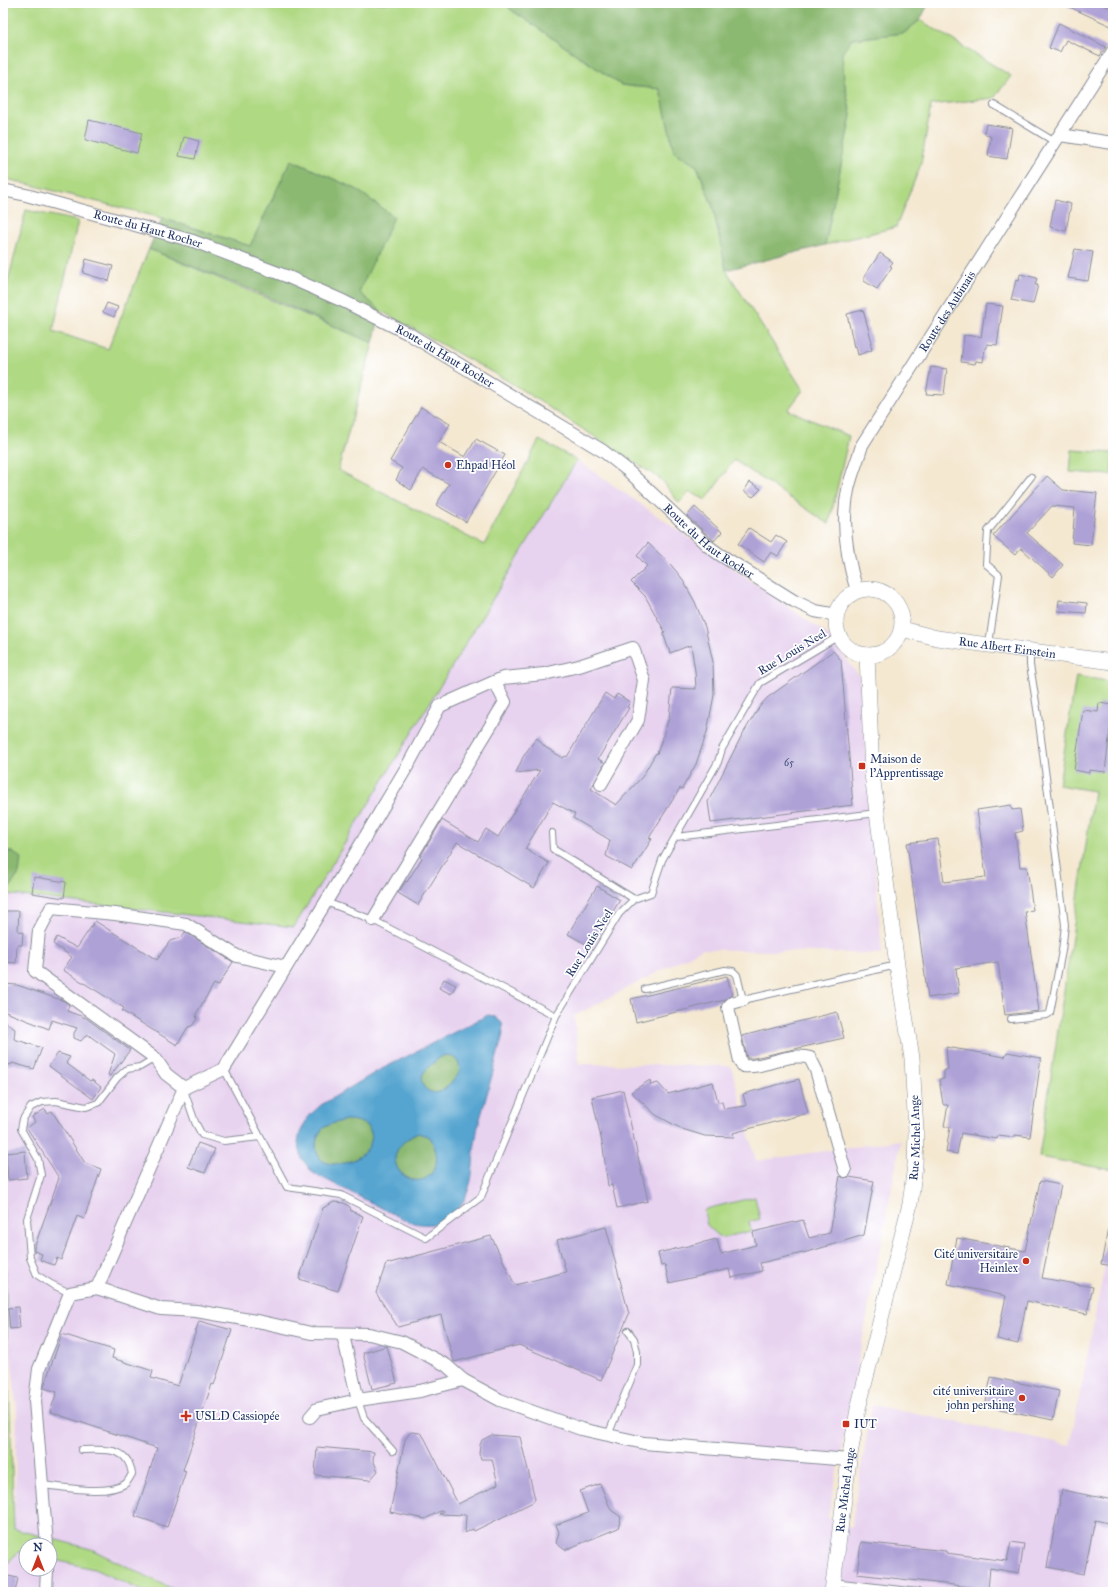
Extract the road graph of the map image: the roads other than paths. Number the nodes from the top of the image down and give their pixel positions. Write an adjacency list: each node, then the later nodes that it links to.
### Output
1 (1113, 51): 3 (street, Route des Aubinais)
2 (994, 105): 3 (lane)
3 (1058, 139): 4 (street); 7 (street, Route des Aubinais)
4 (1113, 143)
5 (3, 190): 8 (street, Route du Haut Rocher)
6 (1031, 477): 11 (lane)
7 (857, 591): 8 (street); 9 (street)
8 (837, 615): 10 (street)
9 (902, 629): 11 (street, Rue Albert Einstein); 13 (street)
10 (840, 636): 13 (street); 19 (lane, Rue Louis Neel)
11 (988, 644): 12 (street, Rue Albert Einstein)
12 (1030, 650): 14 (street, Rue Albert Einstein); 28 (lane)
13 (867, 655): 17 (street, Rue Michel Ange)
14 (1113, 662)
15 (495, 682): 16 (street); 21 (street); 22 (street)
16 (601, 784)
17 (877, 813): 19 (lane); 23 (street, Rue Michel Ange)
18 (552, 833): 20 (lane)
19 (676, 836): 20 (lane, Rue Louis Neel)
20 (634, 900): 27 (lane, Rue Louis Neel)
21 (326, 902): 22 (lane); 24 (street)
22 (372, 920): 27 (lane)
23 (897, 965): 26 (lane); 44 (street, Rue Michel Ange)
24 (286, 967): 29 (street); 30 (street)
25 (645, 989): 26 (lane)
26 (743, 1000): 33 (street)
27 (556, 1016): 32 (lane, Rue Louis Neel)
28 (1011, 1019)
29 (155, 1058): 31 (street); 35 (lane)
30 (224, 1069): 31 (street); 32 (lane)
31 (184, 1088): 32 (lane); 34 (street)
32 (260, 1137)
33 (845, 1171)
34 (96, 1288): 35 (street); 37 (street)
35 (70, 1293): 45 (street)
36 (628, 1331): 41 (lane)
37 (343, 1335): 38 (street); 39 (street)
38 (463, 1380): 39 (street); 41 (street)
39 (358, 1400): 40 (street); 43 (lane)
40 (310, 1417)
41 (608, 1435): 44 (street)
42 (81, 1450): 45 (lane)
43 (393, 1452)
44 (850, 1460): 48 (street, Rue Michel Ange)
45 (42, 1485): 46 (street)
46 (46, 1537)
47 (47, 1577): 49 (street)
48 (832, 1587): 50 (lane)
49 (46, 1592)
50 (918, 1592)

